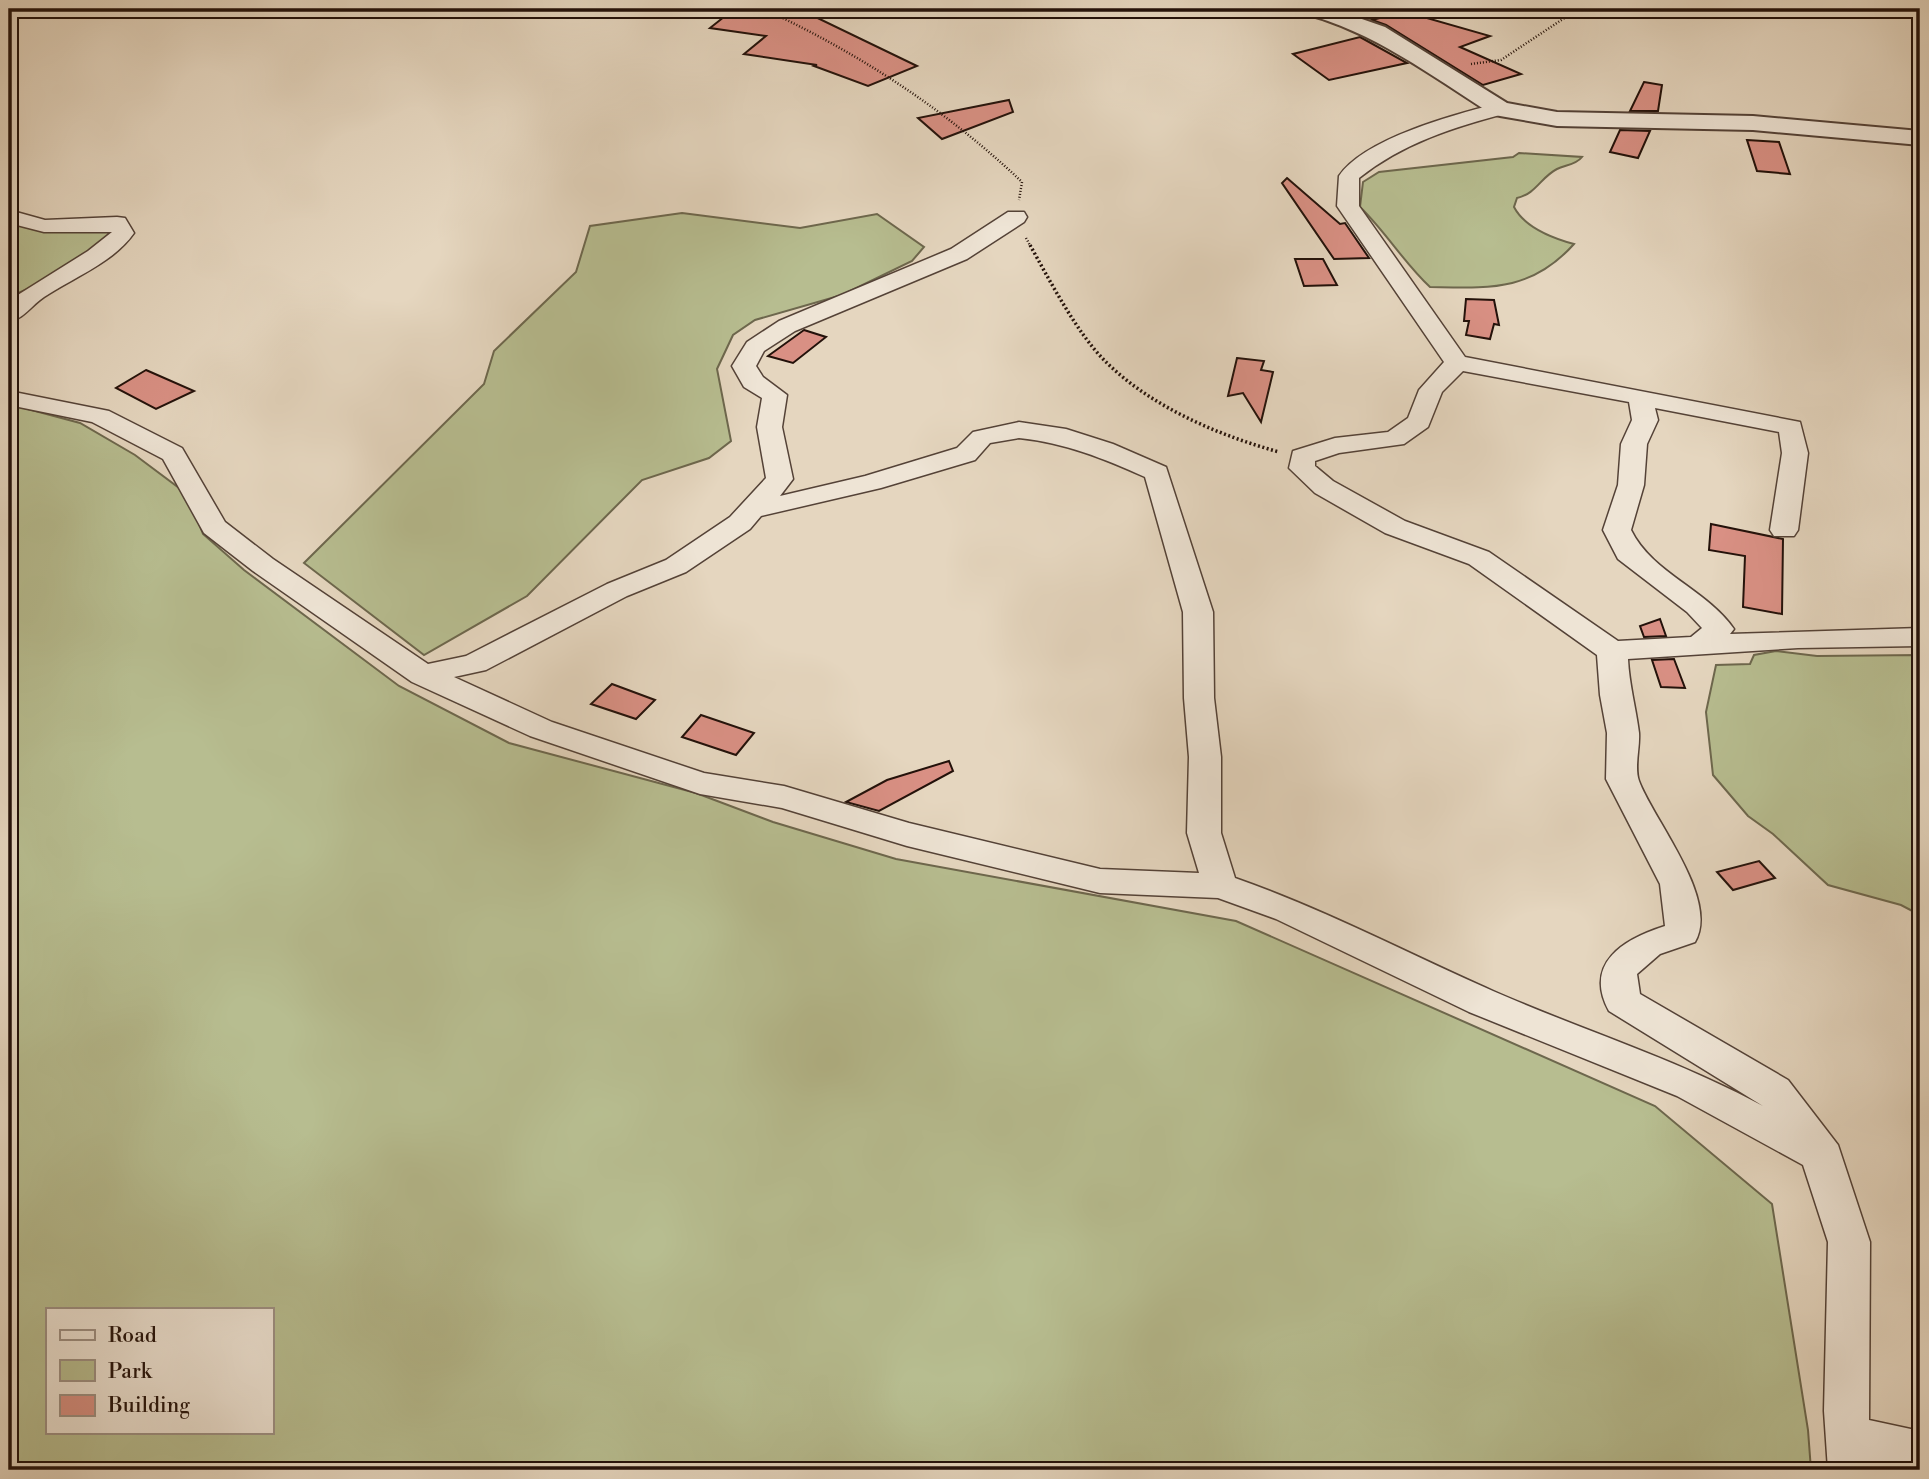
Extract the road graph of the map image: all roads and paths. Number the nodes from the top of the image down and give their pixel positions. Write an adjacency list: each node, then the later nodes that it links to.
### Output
1 (764, 9): 8 (path)
2 (1309, 9): 4 (street)
3 (1578, 9): 4 (path)
4 (1440, 72): 5 (street)
5 (1500, 109): 6 (street); 10 (street)
6 (1920, 138)
7 (9, 216): 9 (street)
8 (1016, 217): 13 (path); 14 (street)
9 (9, 315)
10 (1457, 363): 12 (street); 13 (street)
11 (9, 398): 19 (street)
12 (1641, 399): 15 (street); 17 (street)
13 (1302, 457): 18 (street)
14 (752, 510): 19 (street); 20 (street)
15 (1784, 530)
16 (1920, 637): 17 (street)
17 (1698, 646): 18 (street)
18 (1612, 651): 21 (street)
19 (423, 675): 20 (street)
20 (1220, 886): 21 (street)
21 (1824, 1157): 23 (street)
22 (1920, 1452): 23 (street)
23 (1849, 1453)

